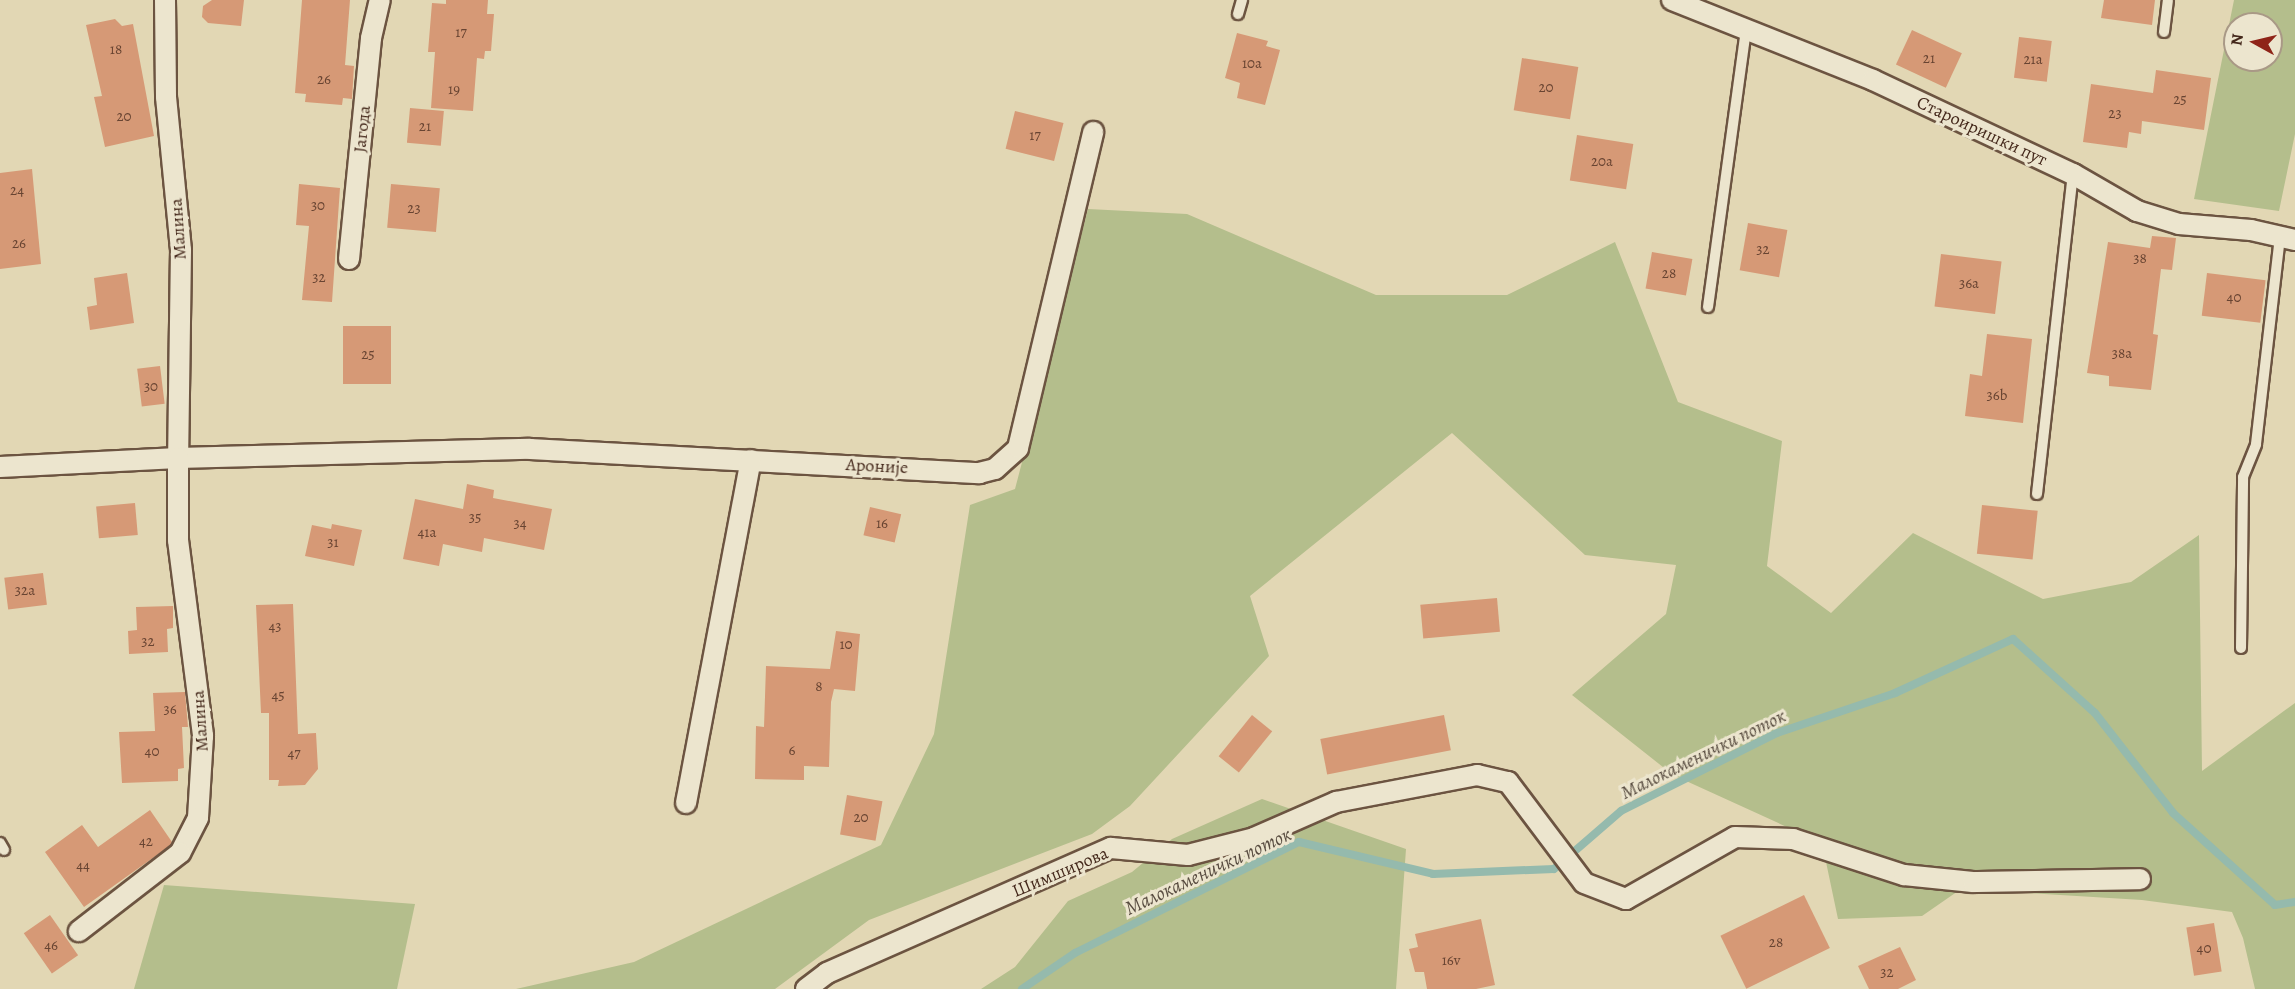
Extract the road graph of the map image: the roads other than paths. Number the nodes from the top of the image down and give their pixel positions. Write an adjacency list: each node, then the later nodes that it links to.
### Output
1 (165, 0): 14 (street, Малина)
2 (380, 0): 12 (street, Јагода)
3 (1242, 0): 6 (lane)
4 (1672, 0): 7 (street, Староиришки пут)
5 (2168, 0): 8 (lane)
6 (1238, 14)
7 (1746, 32): 10 (street, Староиришки пут); 13 (lane)
8 (2164, 32)
9 (1093, 132): 15 (street, Ароније)
10 (2073, 174): 11 (street, Староиришки пут); 17 (lane)
11 (2288, 239): 18 (lane)
12 (349, 259)
13 (1708, 306)
14 (178, 458): 15 (street, Ароније); 16 (street); 21 (street, Малина)
15 (752, 460): 19 (street)
16 (0, 467)
17 (2037, 494)
18 (2241, 648)
19 (686, 803)
20 (2140, 879): 22 (street, Шимширова)
21 (79, 931)
22 (806, 989)

